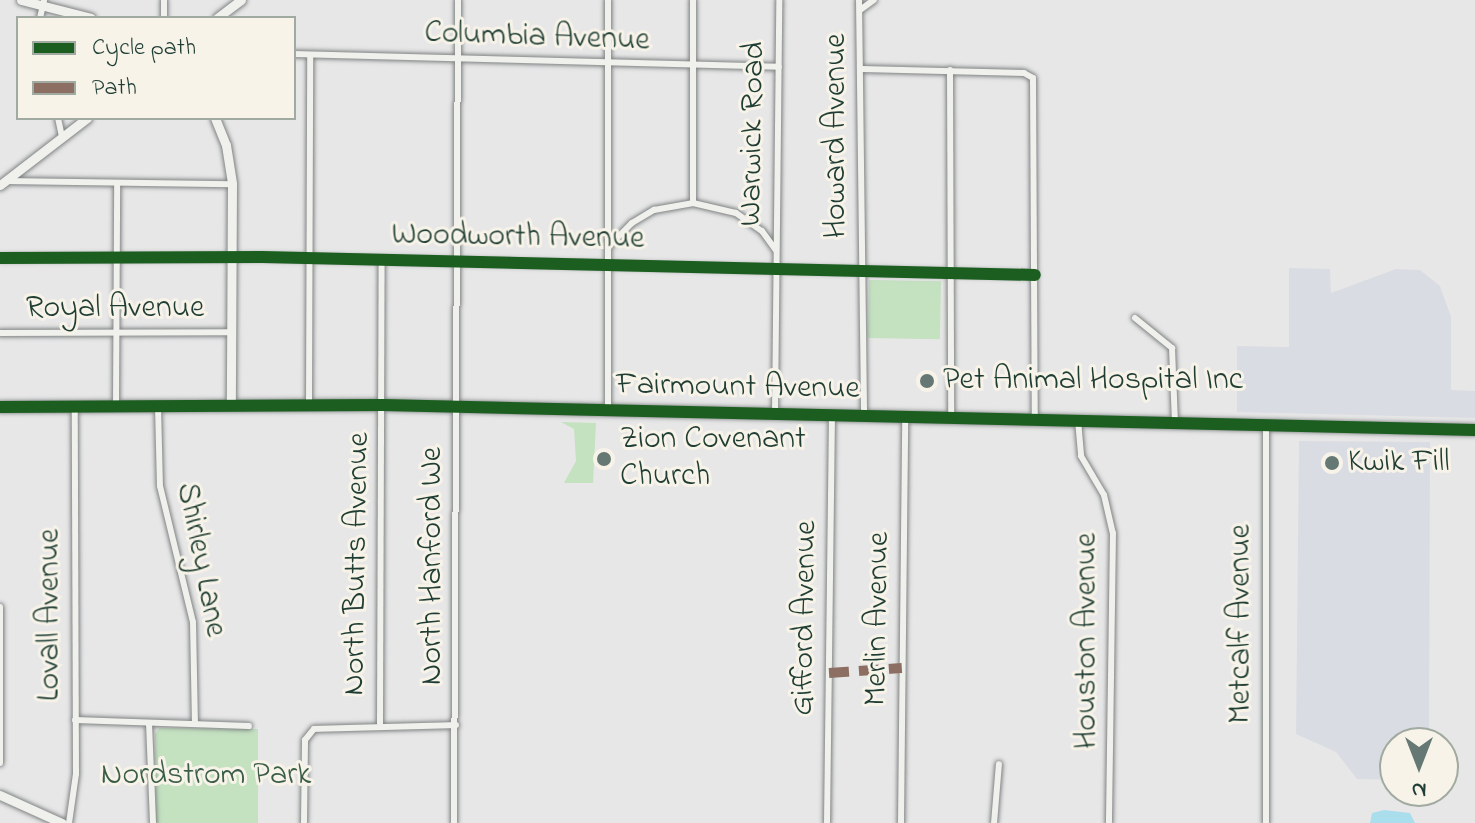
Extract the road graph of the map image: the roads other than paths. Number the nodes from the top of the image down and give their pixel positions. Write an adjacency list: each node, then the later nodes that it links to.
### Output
1 (21, 0): 9 (street)
2 (241, 0): 12 (street)
3 (458, 0): 15 (street, North Hanford We)
4 (608, 0): 16 (street)
5 (693, 0): 17 (street)
6 (779, 0): 18 (street, Warwick Road)
7 (859, 0): 10 (street, Howard Avenue)
8 (874, 0): 10 (street)
9 (43, 2): 11 (street)
10 (860, 10): 19 (street, Howard Avenue)
11 (85, 16)
12 (220, 16)
13 (296, 54): 14 (street, Columbia Avenue)
14 (310, 55): 15 (street, Columbia Avenue); 34 (street)
15 (457, 62): 16 (street, Columbia Avenue); 36 (street, North Hanford We)
16 (607, 65): 17 (street, Columbia Avenue); 29 (street)
17 (693, 66): 18 (street, Columbia Avenue); 28 (street)
18 (779, 67): 30 (street, Warwick Road)
19 (862, 69): 20 (street); 39 (street, Howard Avenue)
20 (950, 70): 40 (street); 41 (street)
21 (58, 120): 24 (street)
22 (84, 120): 24 (street)
23 (216, 120): 27 (street)
24 (62, 137): 25 (street)
25 (2, 183): 26 (street)
26 (117, 184): 27 (street); 32 (street)
27 (232, 184): 33 (street)
28 (693, 203): 29 (street); 30 (street)
29 (608, 247): 37 (street)
30 (776, 250): 38 (street, Warwick Road)
31 (0, 258): 32 (street, Woodworth Avenue)
32 (116, 258): 33 (street, Woodworth Avenue); 43 (street)
33 (231, 258): 34 (street, Woodworth Avenue); 44 (street)
34 (309, 259): 35 (street, Woodworth Avenue); 46 (street)
35 (382, 262): 36 (street, Woodworth Avenue); 48 (street, North Butts Avenue)
36 (457, 263): 37 (street, Woodworth Avenue); 53 (street, North Hanford We)
37 (609, 265): 38 (street, Woodworth Avenue); 54 (street)
38 (776, 270): 39 (street, Woodworth Avenue); 55 (street, Warwick Road)
39 (862, 272): 40 (street, Woodworth Avenue); 57 (street, Howard Avenue)
40 (949, 274): 41 (street, Woodworth Avenue); 59 (street)
41 (1035, 275): 60 (street)
42 (1135, 318): 62 (street)
43 (116, 332): 44 (street, Royal Avenue); 45 (street, Royal Avenue); 52 (street)
44 (231, 332): 47 (street)
45 (0, 333)
46 (309, 404): 47 (main road, Fairmount Avenue); 48 (main road, Fairmount Avenue)
47 (231, 405): 50 (main road, Fairmount Avenue)
48 (383, 405): 53 (main road, Fairmount Avenue); 69 (street, North Butts Avenue)
49 (75, 406): 51 (main road, Fairmount Avenue); 52 (main road, Fairmount Avenue); 66 (street, Lovall Avenue)
50 (158, 406): 52 (main road, Fairmount Avenue); 68 (street, Shirley Lane)
51 (0, 407)
52 (116, 407)
53 (457, 408): 54 (main road, Fairmount Avenue); 70 (street, North Hanford We)
54 (608, 411): 55 (main road, Fairmount Avenue)
55 (775, 413): 56 (main road, Fairmount Avenue)
56 (832, 414): 57 (main road, Fairmount Avenue); 80 (street, Gifford Avenue)
57 (864, 416): 58 (main road, Fairmount Avenue)
58 (905, 417): 59 (main road, Fairmount Avenue); 81 (street, Merlin Avenue)
59 (951, 418): 60 (main road, Fairmount Avenue)
60 (1035, 420): 61 (main road, Fairmount Avenue)
61 (1078, 420): 62 (main road, Fairmount Avenue); 83 (street, Houston Avenue)
62 (1175, 423): 63 (main road, Fairmount Avenue)
63 (1266, 426): 64 (main road, Fairmount Avenue); 84 (street, Metcalf Avenue)
64 (1475, 430)
65 (0, 607): 72 (street)
66 (75, 720): 67 (street); 76 (street, Lovall Avenue)
67 (149, 723): 68 (street); 77 (street)
68 (195, 723): 71 (street)
69 (380, 724): 70 (street); 78 (street)
70 (456, 725): 79 (street, North Hanford We)
71 (249, 726)
72 (0, 763)
73 (999, 764): 82 (street)
74 (0, 795): 75 (street)
75 (62, 823)
76 (69, 823)
77 (153, 823)
78 (304, 823)
79 (454, 823)
80 (827, 823)
81 (901, 823)
82 (994, 823)
83 (1109, 823)
84 (1266, 823)

